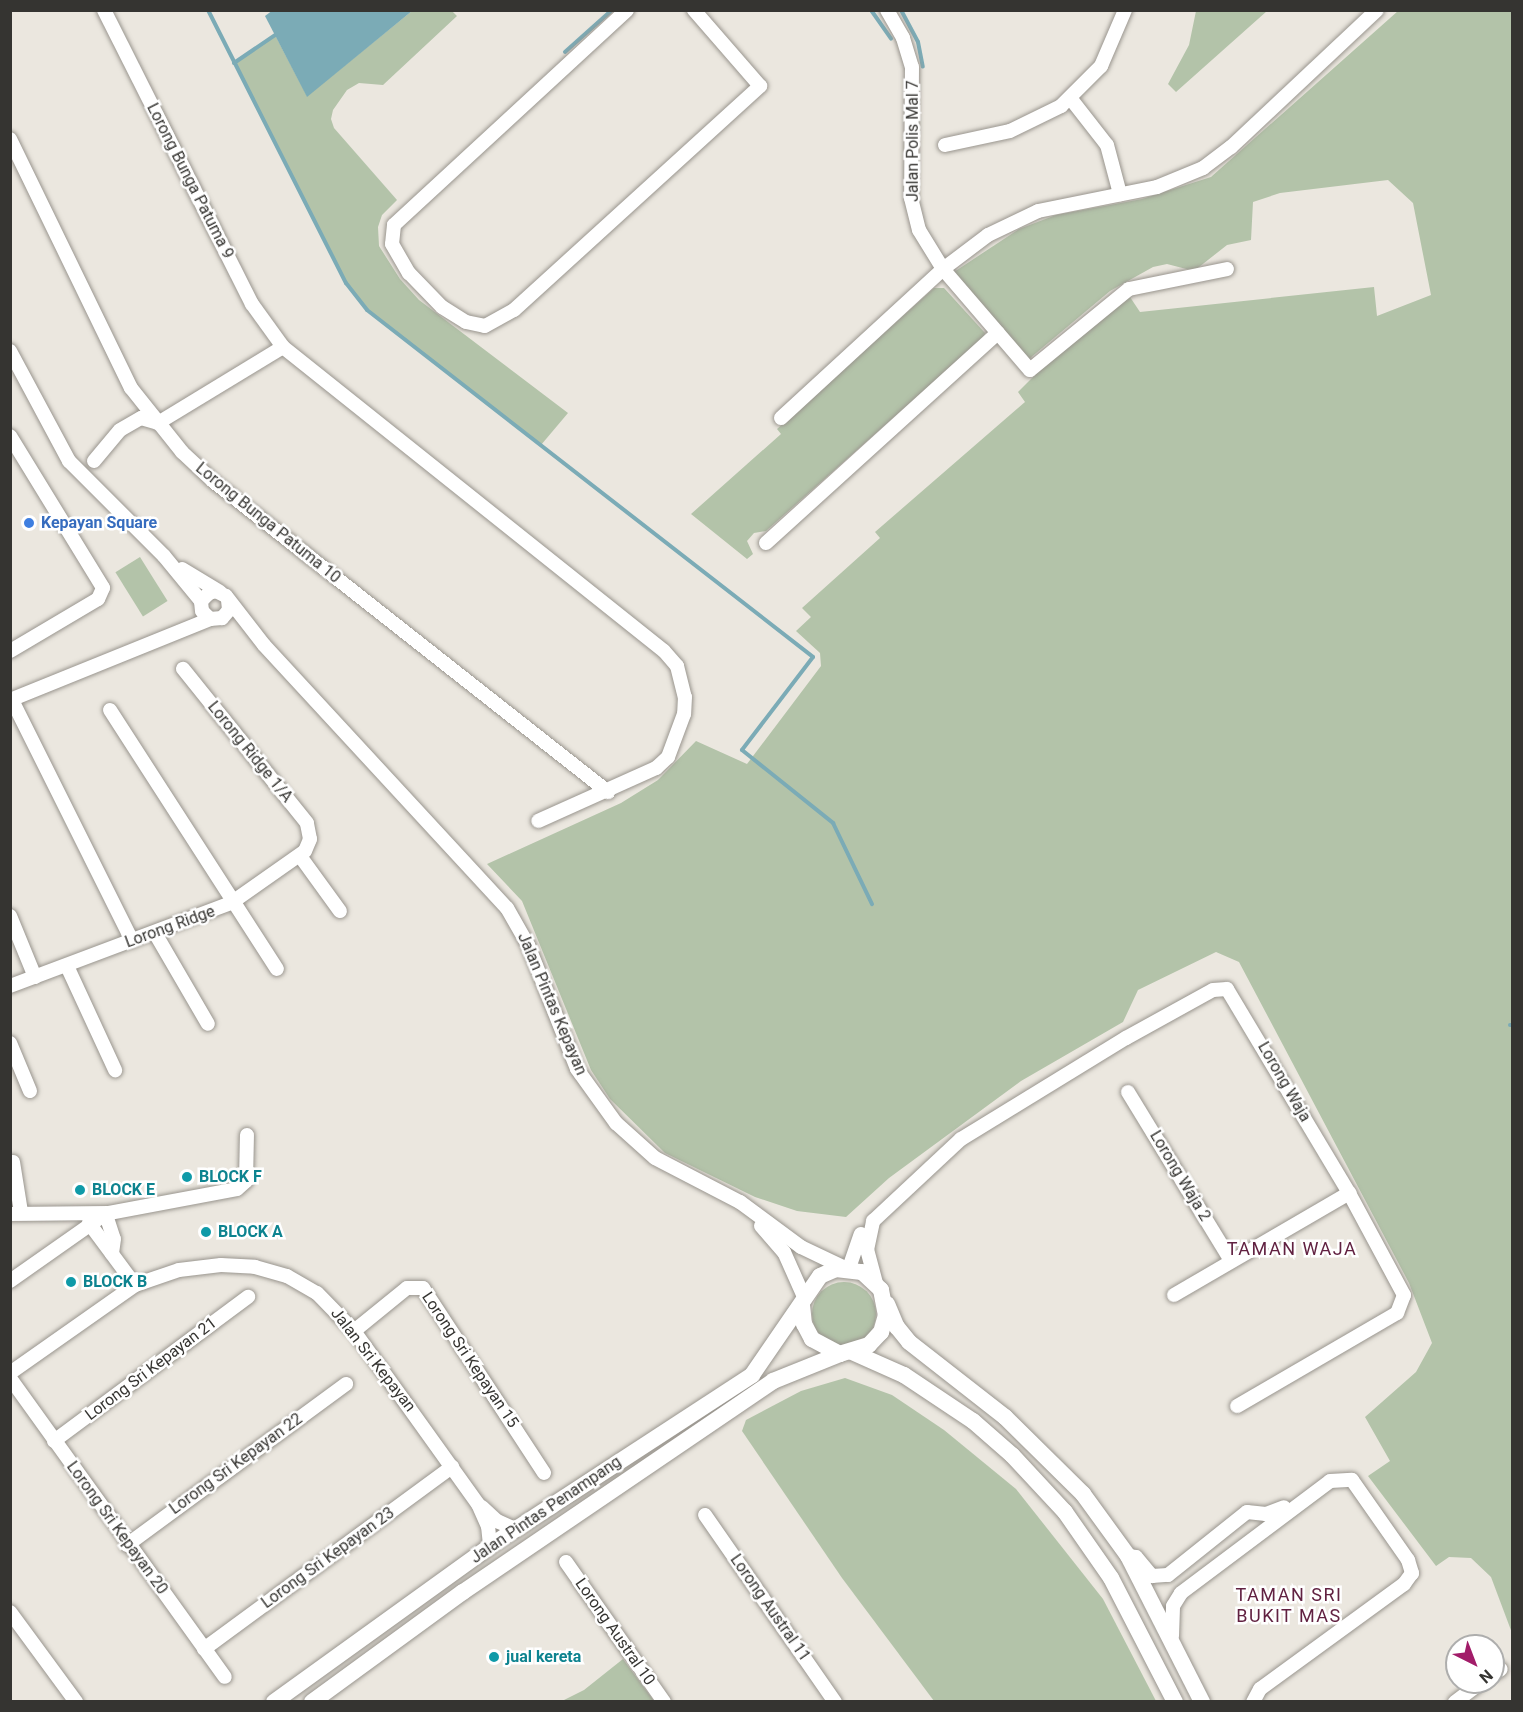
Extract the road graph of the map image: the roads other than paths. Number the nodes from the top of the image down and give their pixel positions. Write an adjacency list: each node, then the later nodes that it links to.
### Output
1 (104, 10): 14 (street, Lorong Bunga Patuma 9)
2 (627, 10): 3 (street)
3 (694, 10)
4 (887, 10): 11 (street, Jalan Polis Mal 7)
5 (1125, 10): 7 (street)
6 (1377, 10): 10 (street)
7 (1071, 99): 9 (street); 10 (street)
8 (10, 140): 17 (street, Lorong Bunga Patuma 10)
9 (945, 145)
10 (1120, 194): 11 (street)
11 (943, 269): 13 (street, Jalan Polis Mal 7); 16 (street)
12 (1227, 269): 13 (street, Jalan Polis Mal 7)
13 (998, 333): 20 (street)
14 (283, 347): 17 (street); 31 (street, Lorong Bunga Patuma 9)
15 (10, 351): 21 (street)
16 (781, 418)
17 (158, 423): 19 (street); 31 (street, Lorong Bunga Patuma 10)
18 (10, 436): 27 (street)
19 (94, 461)
20 (766, 543)
21 (164, 556): 22 (street, Jalan Pintas Kepayan); 23 (street)
22 (224, 596): 23 (street); 24 (street); 26 (street, Jalan Pintas Kepayan)
23 (201, 604): 24 (street); 25 (street)
24 (214, 619): 25 (street); 26 (street, Jalan Pintas Kepayan)
25 (173, 632): 29 (street)
26 (264, 645): 53 (street, Jalan Pintas Kepayan)
27 (10, 651)
28 (183, 669): 33 (street, Lorong Ridge 1/A)
29 (11, 700): 39 (street)
30 (110, 710): 35 (street)
31 (608, 792): 32 (street, Lorong Bunga Patuma 9)
32 (538, 821)
33 (310, 839): 34 (street, Lorong Ridge)
34 (300, 856): 35 (street, Lorong Ridge); 36 (street)
35 (231, 903): 38 (street, Lorong Ridge); 41 (street)
36 (340, 911)
37 (10, 916): 42 (street)
38 (155, 933): 39 (street, Lorong Ridge); 44 (street)
39 (132, 941): 40 (street, Lorong Ridge)
40 (67, 966): 42 (street, Lorong Ridge); 46 (street)
41 (277, 969)
42 (35, 977): 43 (street, Lorong Ridge)
43 (10, 986)
44 (208, 1024)
45 (10, 1043): 47 (street)
46 (115, 1070)
47 (30, 1091)
48 (1128, 1092): 58 (street, Lorong Waja 2)
49 (247, 1135): 55 (street)
50 (936, 1161): 52 (street, Lorong Waja); 59 (street, Lorong Waja); 61 (street, Lorong Waja)
51 (13, 1162): 54 (street)
52 (1349, 1193): 58 (street); 72 (street, Lorong Waja)
53 (740, 1202): 59 (street, Jalan Pintas Kepayan); 66 (street, Jalan Pintas Kepayan)
54 (16, 1213): 55 (street)
55 (107, 1214): 56 (street); 57 (street)
56 (88, 1223): 57 (street); 60 (street)
57 (112, 1254): 62 (street)
58 (1231, 1261): 63 (street)
59 (847, 1268): 61 (main road); 66 (main road)
60 (10, 1281)
61 (876, 1282): 65 (main road)
62 (135, 1285): 67 (street, Jalan Sri Kepayan); 69 (street, Jalan Sri Kepayan)
63 (1174, 1295)
64 (248, 1297): 73 (street, Lorong Sri Kepayan 21)
65 (885, 1298): 68 (main road); 84 (main road)
66 (803, 1301): 68 (main road); 80 (main road, Jalan Pintas Penampang)
67 (354, 1331): 74 (street, Jalan Sri Kepayan); 75 (street, Lorong Sri Kepayan 15)
68 (846, 1353): 89 (main road, Jalan Pintas Penampang); 100 (main road)
69 (10, 1373)
70 (10, 1378): 73 (street, Lorong Sri Kepayan 20)
71 (346, 1384): 82 (street, Lorong Sri Kepayan 22)
72 (1237, 1406)
73 (54, 1441): 82 (street, Lorong Sri Kepayan 20)
74 (452, 1467): 76 (street, Jalan Sri Kepayan); 93 (street, Lorong Sri Kepayan 23)
75 (544, 1473)
76 (478, 1504): 80 (street, Jalan Sri Kepayan); 83 (street, Jalan Sri Kepayan)
77 (1292, 1506): 79 (street); 81 (street); 102 (street)
78 (705, 1515): 99 (street, Lorong Austral 11)
79 (1230, 1523): 81 (street); 86 (street)
80 (515, 1529): 83 (main road, Jalan Pintas Penampang)
81 (1245, 1543): 88 (street)
82 (126, 1545): 93 (street, Lorong Sri Kepayan 20)
83 (490, 1546): 87 (main road, Jalan Pintas Penampang)
84 (1128, 1556): 86 (street); 92 (main road)
85 (566, 1562): 98 (street, Lorong Austral 10)
86 (1172, 1571): 88 (street)
87 (445, 1581): 89 (main road); 96 (main road, Jalan Pintas Penampang)
88 (1187, 1587): 92 (street)
89 (463, 1592): 97 (main road, Jalan Pintas Penampang)
90 (10, 1612): 91 (street)
91 (15, 1628): 95 (street)
92 (1172, 1636): 101 (main road)
93 (204, 1649): 94 (street, Lorong Sri Kepayan 20)
94 (225, 1677)
95 (76, 1701)
96 (274, 1701)
97 (312, 1701)
98 (664, 1701)
99 (835, 1701)
100 (1175, 1701)
101 (1202, 1701)
102 (1253, 1701)

